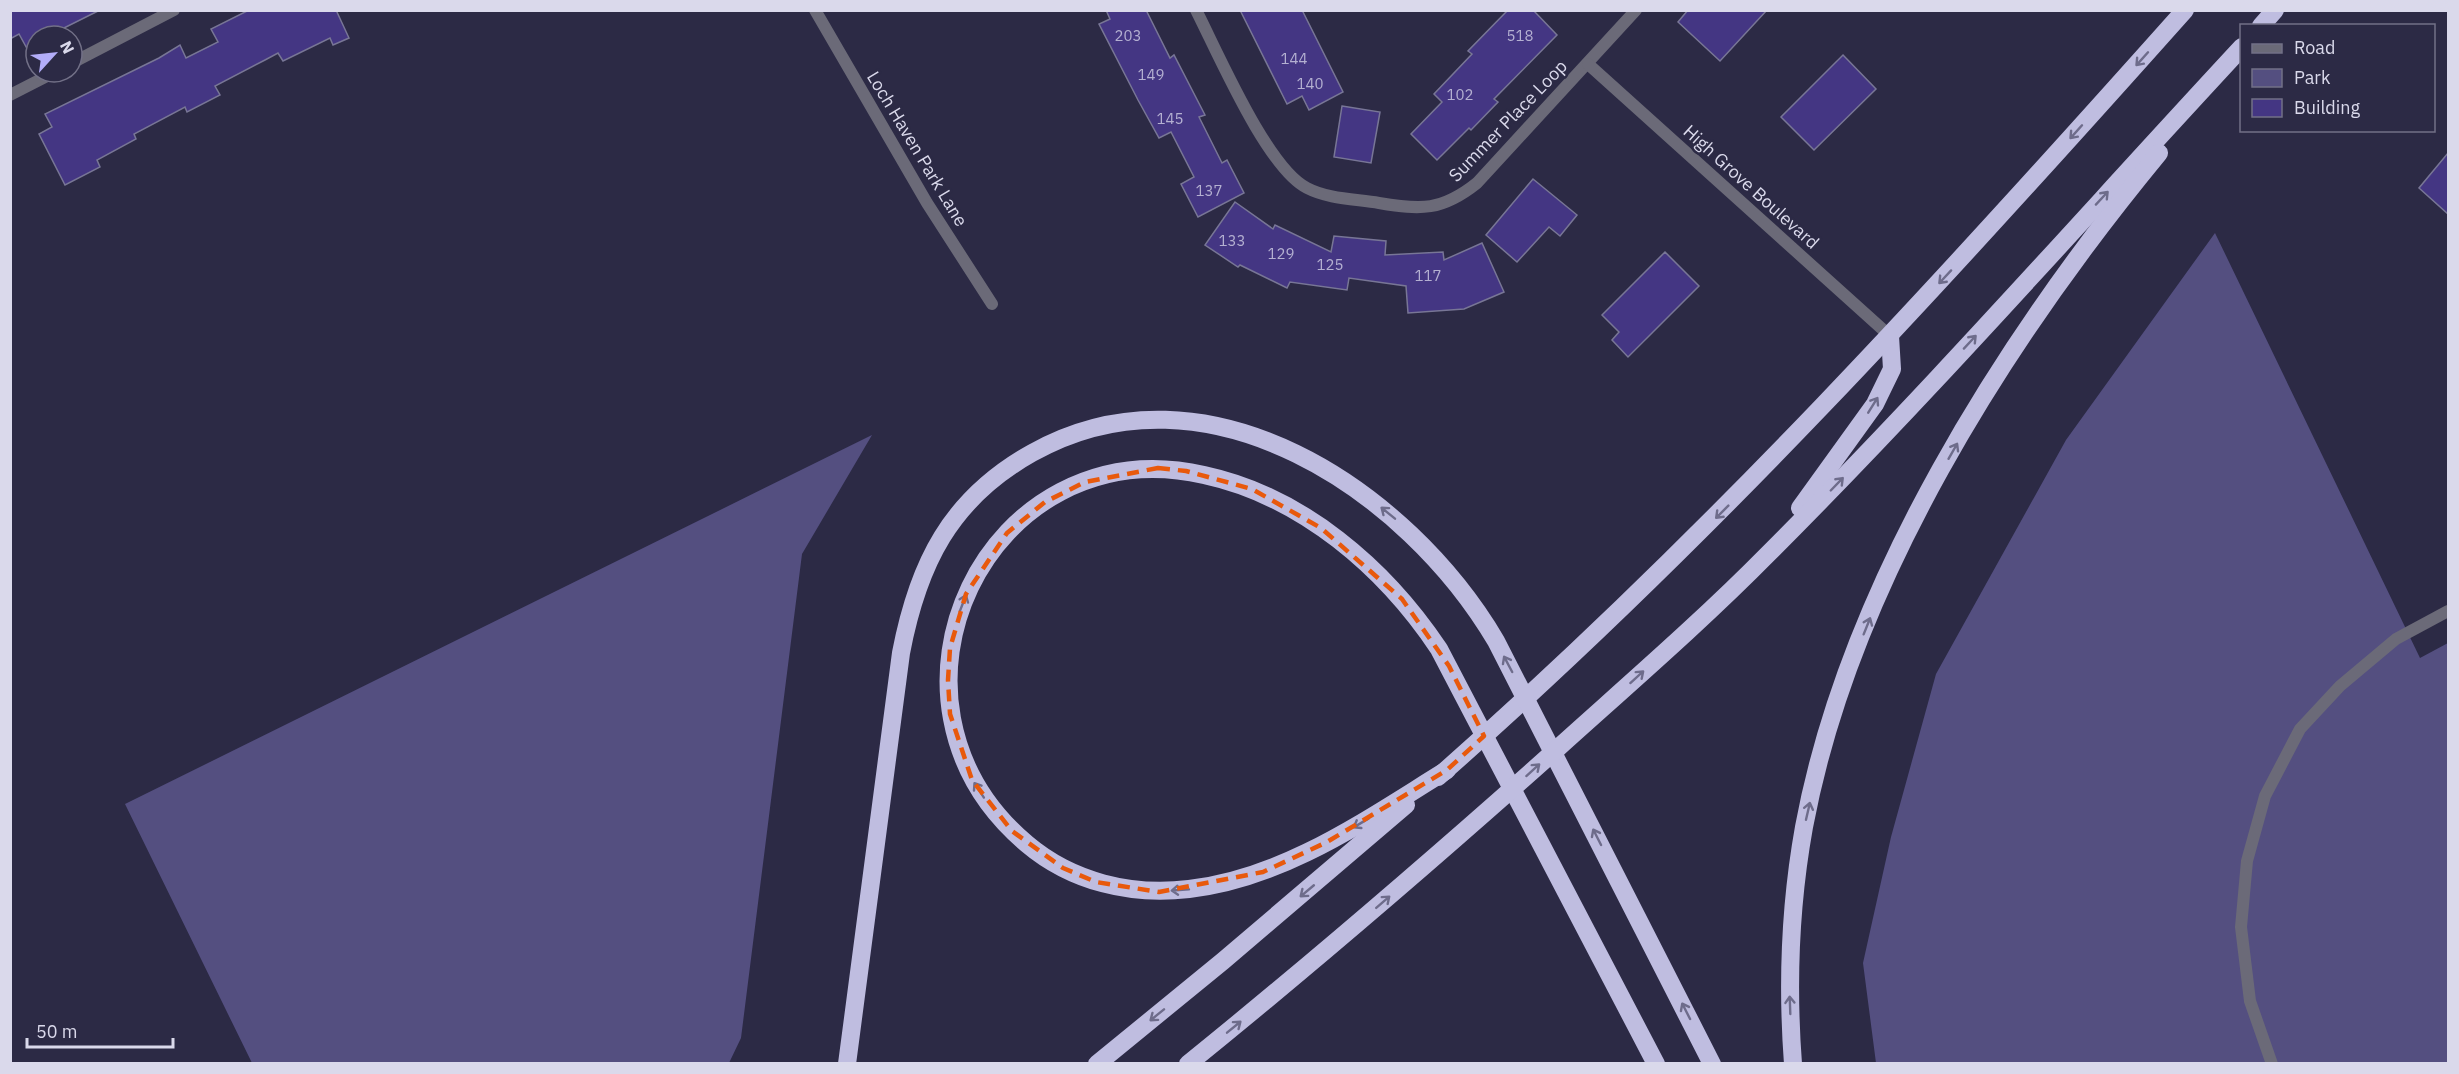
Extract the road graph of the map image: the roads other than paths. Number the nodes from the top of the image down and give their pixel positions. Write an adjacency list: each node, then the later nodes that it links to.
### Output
1 (174, 10): 10 (street)
2 (816, 10): 14 (street, Loch Haven Park Lane)
3 (1196, 10): 11 (street, Summer Place Loop)
4 (1636, 10): 11 (street, Summer Place Loop)
5 (2185, 10): 15 (highway, one-way to 15)
6 (2276, 10): 7 (highway)
7 (2265, 24)
8 (2240, 48): 16 (highway, one-way to 8)
9 (2240, 54): 24 (highway, one-way to 9)
10 (84, 57)
11 (1588, 64): 15 (street, High Grove Boulevard)
12 (32, 84): 13 (street)
13 (10, 95)
14 (992, 304)
15 (1890, 336): 16 (highway, one-way to 15); 18 (highway, one-way to 18)
16 (1766, 556): 21 (highway, one-way to 16)
17 (2448, 611): 25 (street)
18 (1447, 770): 20 (highway, one-way to 20); 22 (highway, one-way to 22)
19 (846, 1064): 23 (highway, one-way to 19)
20 (1097, 1064)
21 (1188, 1064)
22 (1656, 1064)
23 (1712, 1064)
24 (1793, 1064)
25 (2272, 1064)

